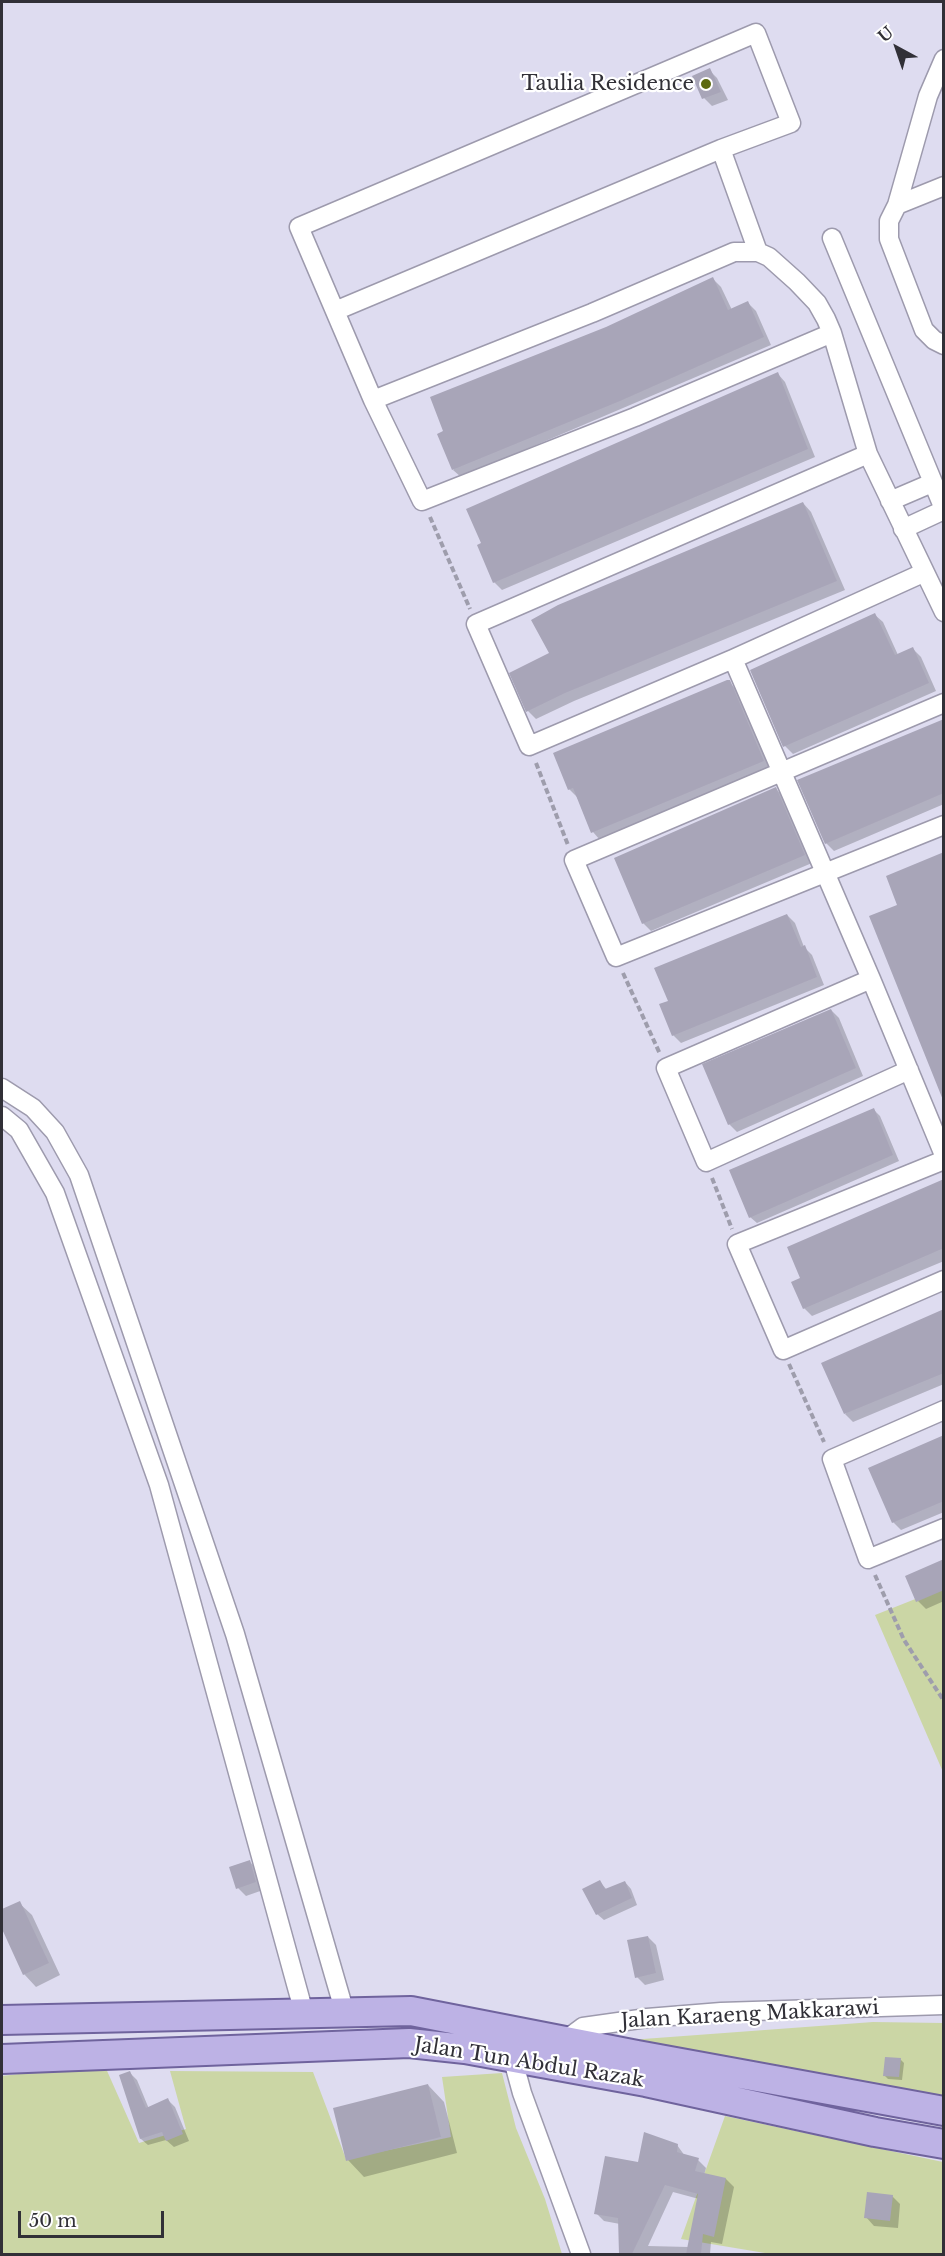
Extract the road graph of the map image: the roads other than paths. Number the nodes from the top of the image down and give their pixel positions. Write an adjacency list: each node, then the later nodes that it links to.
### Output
1 (944, 58): 4 (street)
2 (721, 149): 6 (street); 7 (street); 7 (street)
3 (944, 186): 4 (street)
4 (897, 205): 9 (street)
5 (832, 238): 12 (street)
6 (758, 252): 8 (street); 10 (street)
7 (335, 311): 10 (street)
8 (832, 333): 10 (street); 11 (street)
9 (944, 345)
10 (374, 400)
11 (868, 454): 13 (street); 18 (street)
12 (932, 483): 13 (street); 14 (street)
13 (890, 501): 15 (street)
14 (944, 510): 15 (street)
15 (903, 529): 16 (street)
16 (923, 573): 17 (street); 18 (street)
17 (944, 612)
18 (733, 659): 20 (street)
19 (944, 703): 20 (street)
20 (781, 774): 22 (street); 22 (street)
21 (944, 825): 22 (street)
22 (824, 874): 23 (street)
23 (871, 979): 24 (street); 24 (street)
24 (909, 1070): 27 (street)
25 (2, 1088): 33 (street)
26 (2, 1116): 32 (street)
27 (944, 1157): 28 (street)
28 (944, 1280)
29 (944, 1410): 30 (street)
30 (944, 1528)
31 (944, 2005): 36 (street, Jalan Karaeng Makkarawi)
32 (304, 2013): 33 (main road, Jalan Tun Abdul Razak); 34 (main road, Jalan Tun Abdul Razak)
33 (345, 2013): 35 (main road, Jalan Tun Abdul Razak)
34 (2, 2020)
35 (506, 2027): 36 (main road, Jalan Tun Abdul Razak); 37 (street)
36 (557, 2054): 37 (main road, Jalan Tun Abdul Razak); 39 (main road, Jalan Tun Abdul Razak); 40 (main road, Jalan Tun Abdul Razak)
37 (511, 2058): 38 (main road, Jalan Tun Abdul Razak); 41 (street)
38 (2, 2059)
39 (944, 2111)
40 (944, 2144)
41 (581, 2254)

